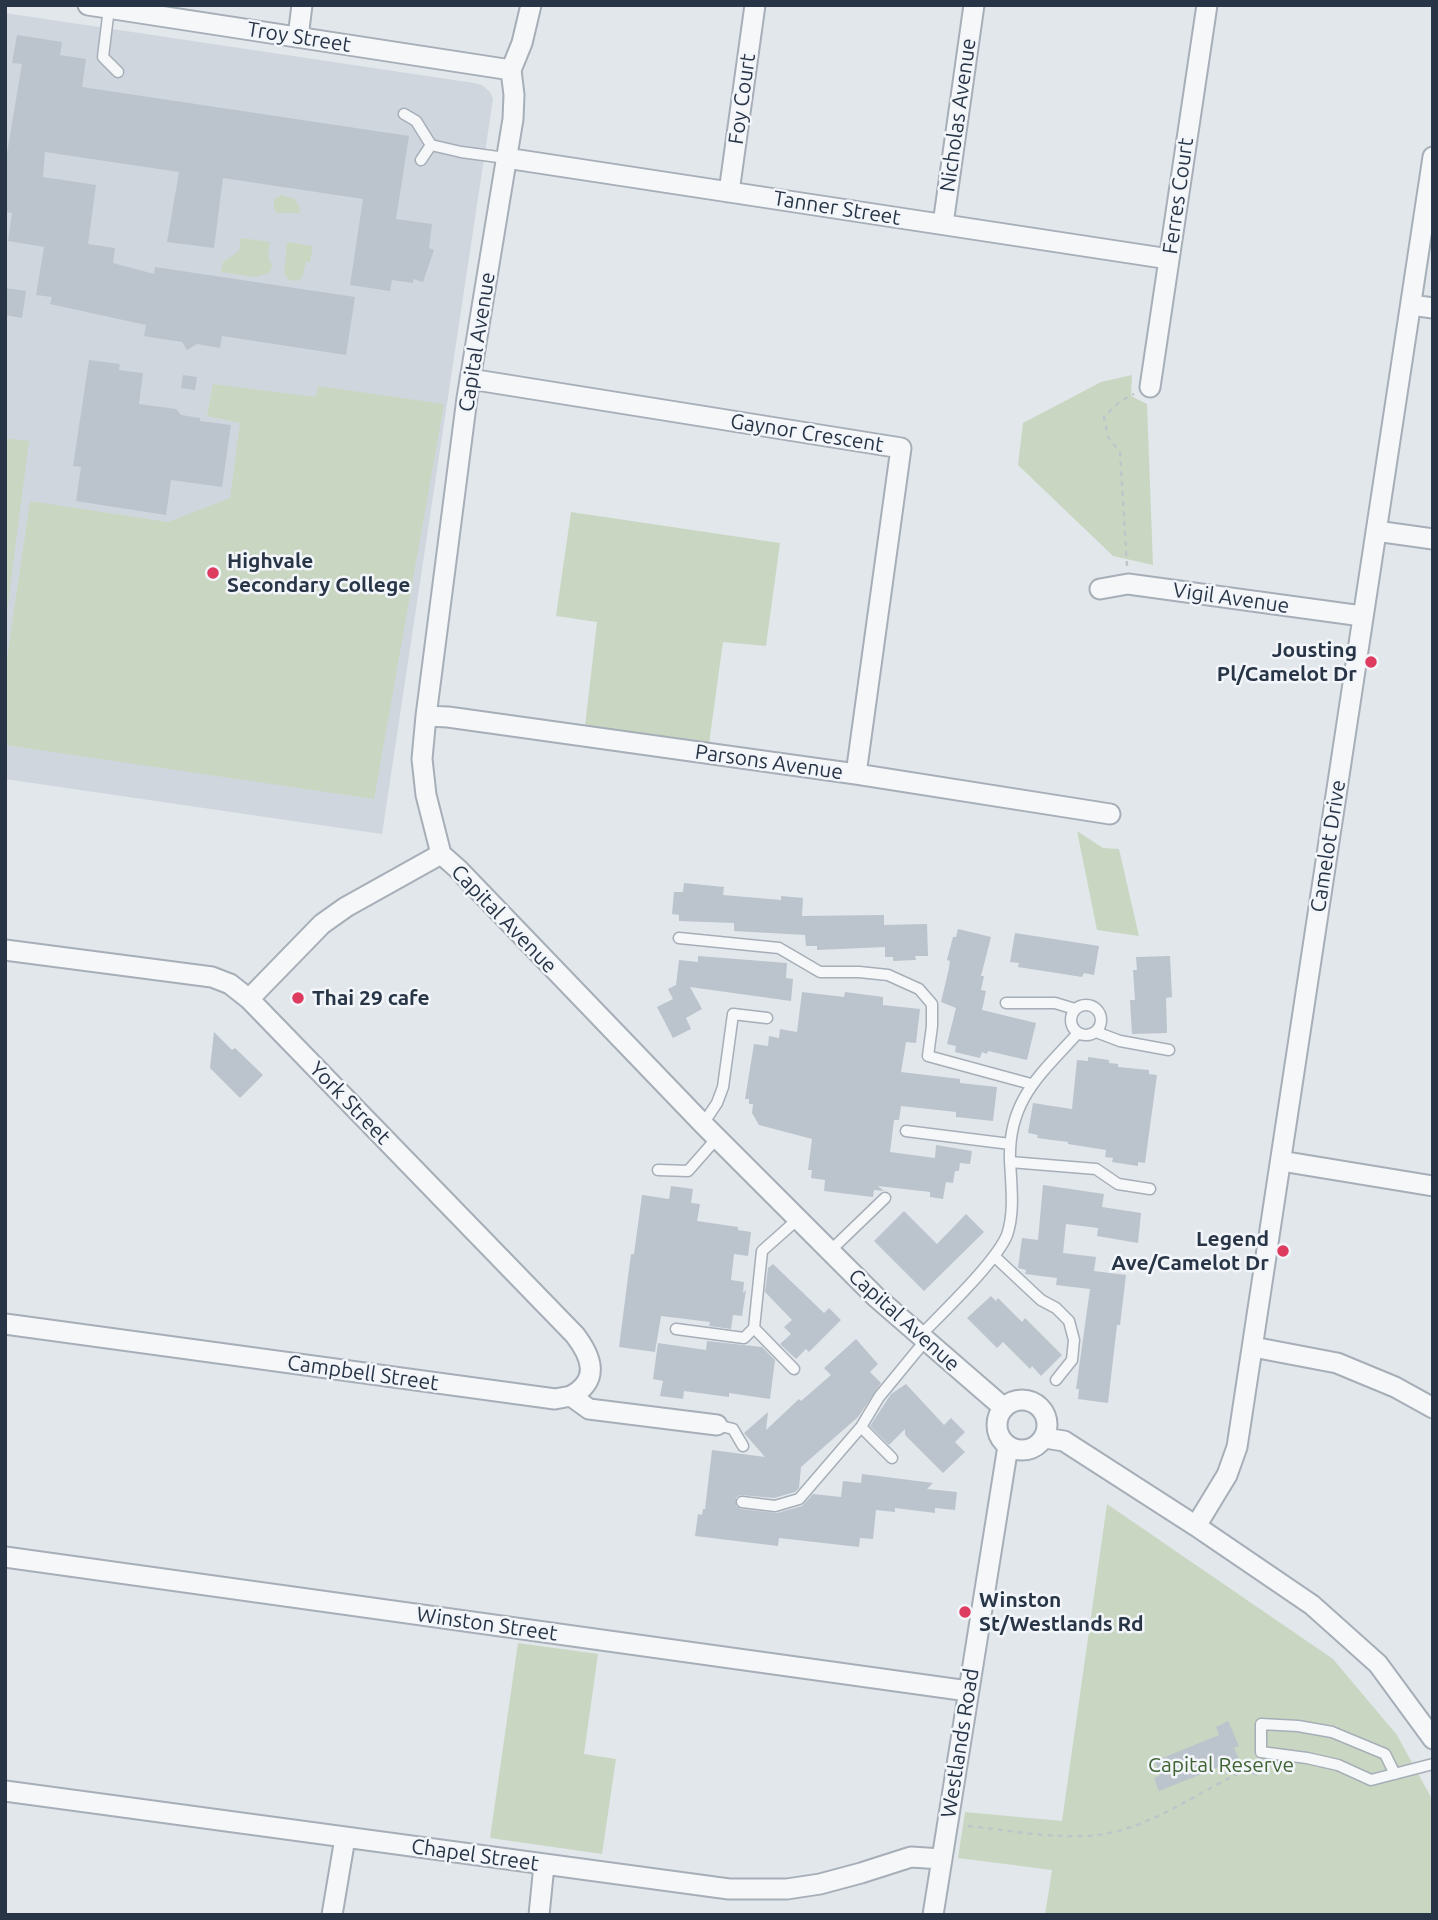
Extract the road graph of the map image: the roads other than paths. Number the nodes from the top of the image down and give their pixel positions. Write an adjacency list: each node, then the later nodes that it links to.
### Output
1 (302, 5): 7 (street)
2 (531, 5): 8 (street, Capital Avenue)
3 (755, 5): 15 (street, Foy Court)
4 (974, 5): 16 (street, Nicholas Avenue)
5 (1206, 5): 17 (street, Ferres Court)
6 (96, 6): 7 (street, Troy Street); 9 (lane)
7 (298, 37): 8 (street, Troy Street)
8 (511, 70): 13 (street, Capital Avenue)
9 (118, 72)
10 (404, 114): 11 (lane)
11 (431, 145): 13 (lane); 14 (lane)
12 (1433, 157): 18 (street, Camelot Drive)
13 (506, 158): 15 (street, Tanner Street); 20 (street, Capital Avenue)
14 (421, 160)
15 (729, 192): 16 (street, Tanner Street)
16 (943, 224): 17 (street, Tanner Street)
17 (1169, 259): 21 (street, Ferres Court)
18 (1411, 305): 19 (street); 22 (street, Camelot Drive)
19 (1433, 308)
20 (470, 379): 26 (street, Capital Avenue); 27 (street, Gaynor Crescent)
21 (1150, 387)
22 (1377, 531): 23 (street); 25 (street, Camelot Drive)
23 (1433, 539)
24 (1100, 589): 25 (street, Vigil Avenue)
25 (1363, 616): 43 (street, Camelot Drive)
26 (426, 716): 27 (street, Parsons Avenue); 29 (street, Capital Avenue)
27 (856, 774): 28 (street, Parsons Avenue)
28 (1110, 814)
29 (440, 854): 32 (street); 40 (street, Capital Avenue)
30 (679, 938): 39 (lane)
31 (5, 950): 32 (street, York Street)
32 (248, 999): 59 (street, York Street)
33 (1006, 1003): 34 (lane)
34 (1075, 1009): 36 (lane); 37 (lane)
35 (767, 1018): 40 (lane)
36 (1096, 1032): 37 (lane); 38 (lane)
37 (1079, 1033): 39 (lane)
38 (1169, 1050)
39 (1031, 1084): 42 (lane)
40 (710, 1131): 45 (lane); 49 (street, Capital Avenue)
41 (906, 1131): 42 (lane)
42 (1010, 1144): 44 (lane)
43 (1281, 1161): 46 (street); 56 (street, Camelot Drive)
44 (1010, 1162): 47 (lane); 51 (lane)
45 (658, 1170)
46 (1433, 1186)
47 (1150, 1189)
48 (885, 1198): 50 (lane)
49 (798, 1219): 50 (street, Capital Avenue); 53 (lane)
50 (830, 1251): 55 (street, Capital Avenue)
51 (994, 1256): 55 (lane); 58 (lane)
52 (5, 1324): 59 (street, Campbell Street)
53 (754, 1328): 54 (lane); 57 (lane)
54 (676, 1329)
55 (923, 1339): 60 (street, Capital Avenue); 63 (lane)
56 (1252, 1347): 61 (street); 69 (street, Camelot Drive)
57 (794, 1369)
58 (1056, 1380)
59 (571, 1396): 62 (street, Campbell Street)
60 (1004, 1408): 64 (street); 66 (street)
61 (1433, 1408)
62 (717, 1425): 65 (lane)
63 (861, 1427): 67 (lane); 68 (lane)
64 (1045, 1438): 66 (street); 69 (street)
65 (743, 1446)
66 (1008, 1446): 71 (street, Westlands Road)
67 (892, 1458)
68 (742, 1502)
69 (1196, 1526): 72 (street)
70 (5, 1557): 71 (street, Winston Street)
71 (968, 1691): 77 (street, Westlands Road)
72 (1433, 1739)
73 (1433, 1764): 74 (lane)
74 (1395, 1774): 74 (lane)
75 (5, 1791): 76 (street, Chapel Street)
76 (345, 1838): 78 (street, Chapel Street); 79 (street)
77 (942, 1859): 78 (street, Chapel Street); 81 (street, Westlands Road)
78 (544, 1865): 80 (street)
79 (332, 1915)
80 (539, 1915)
81 (933, 1915)

